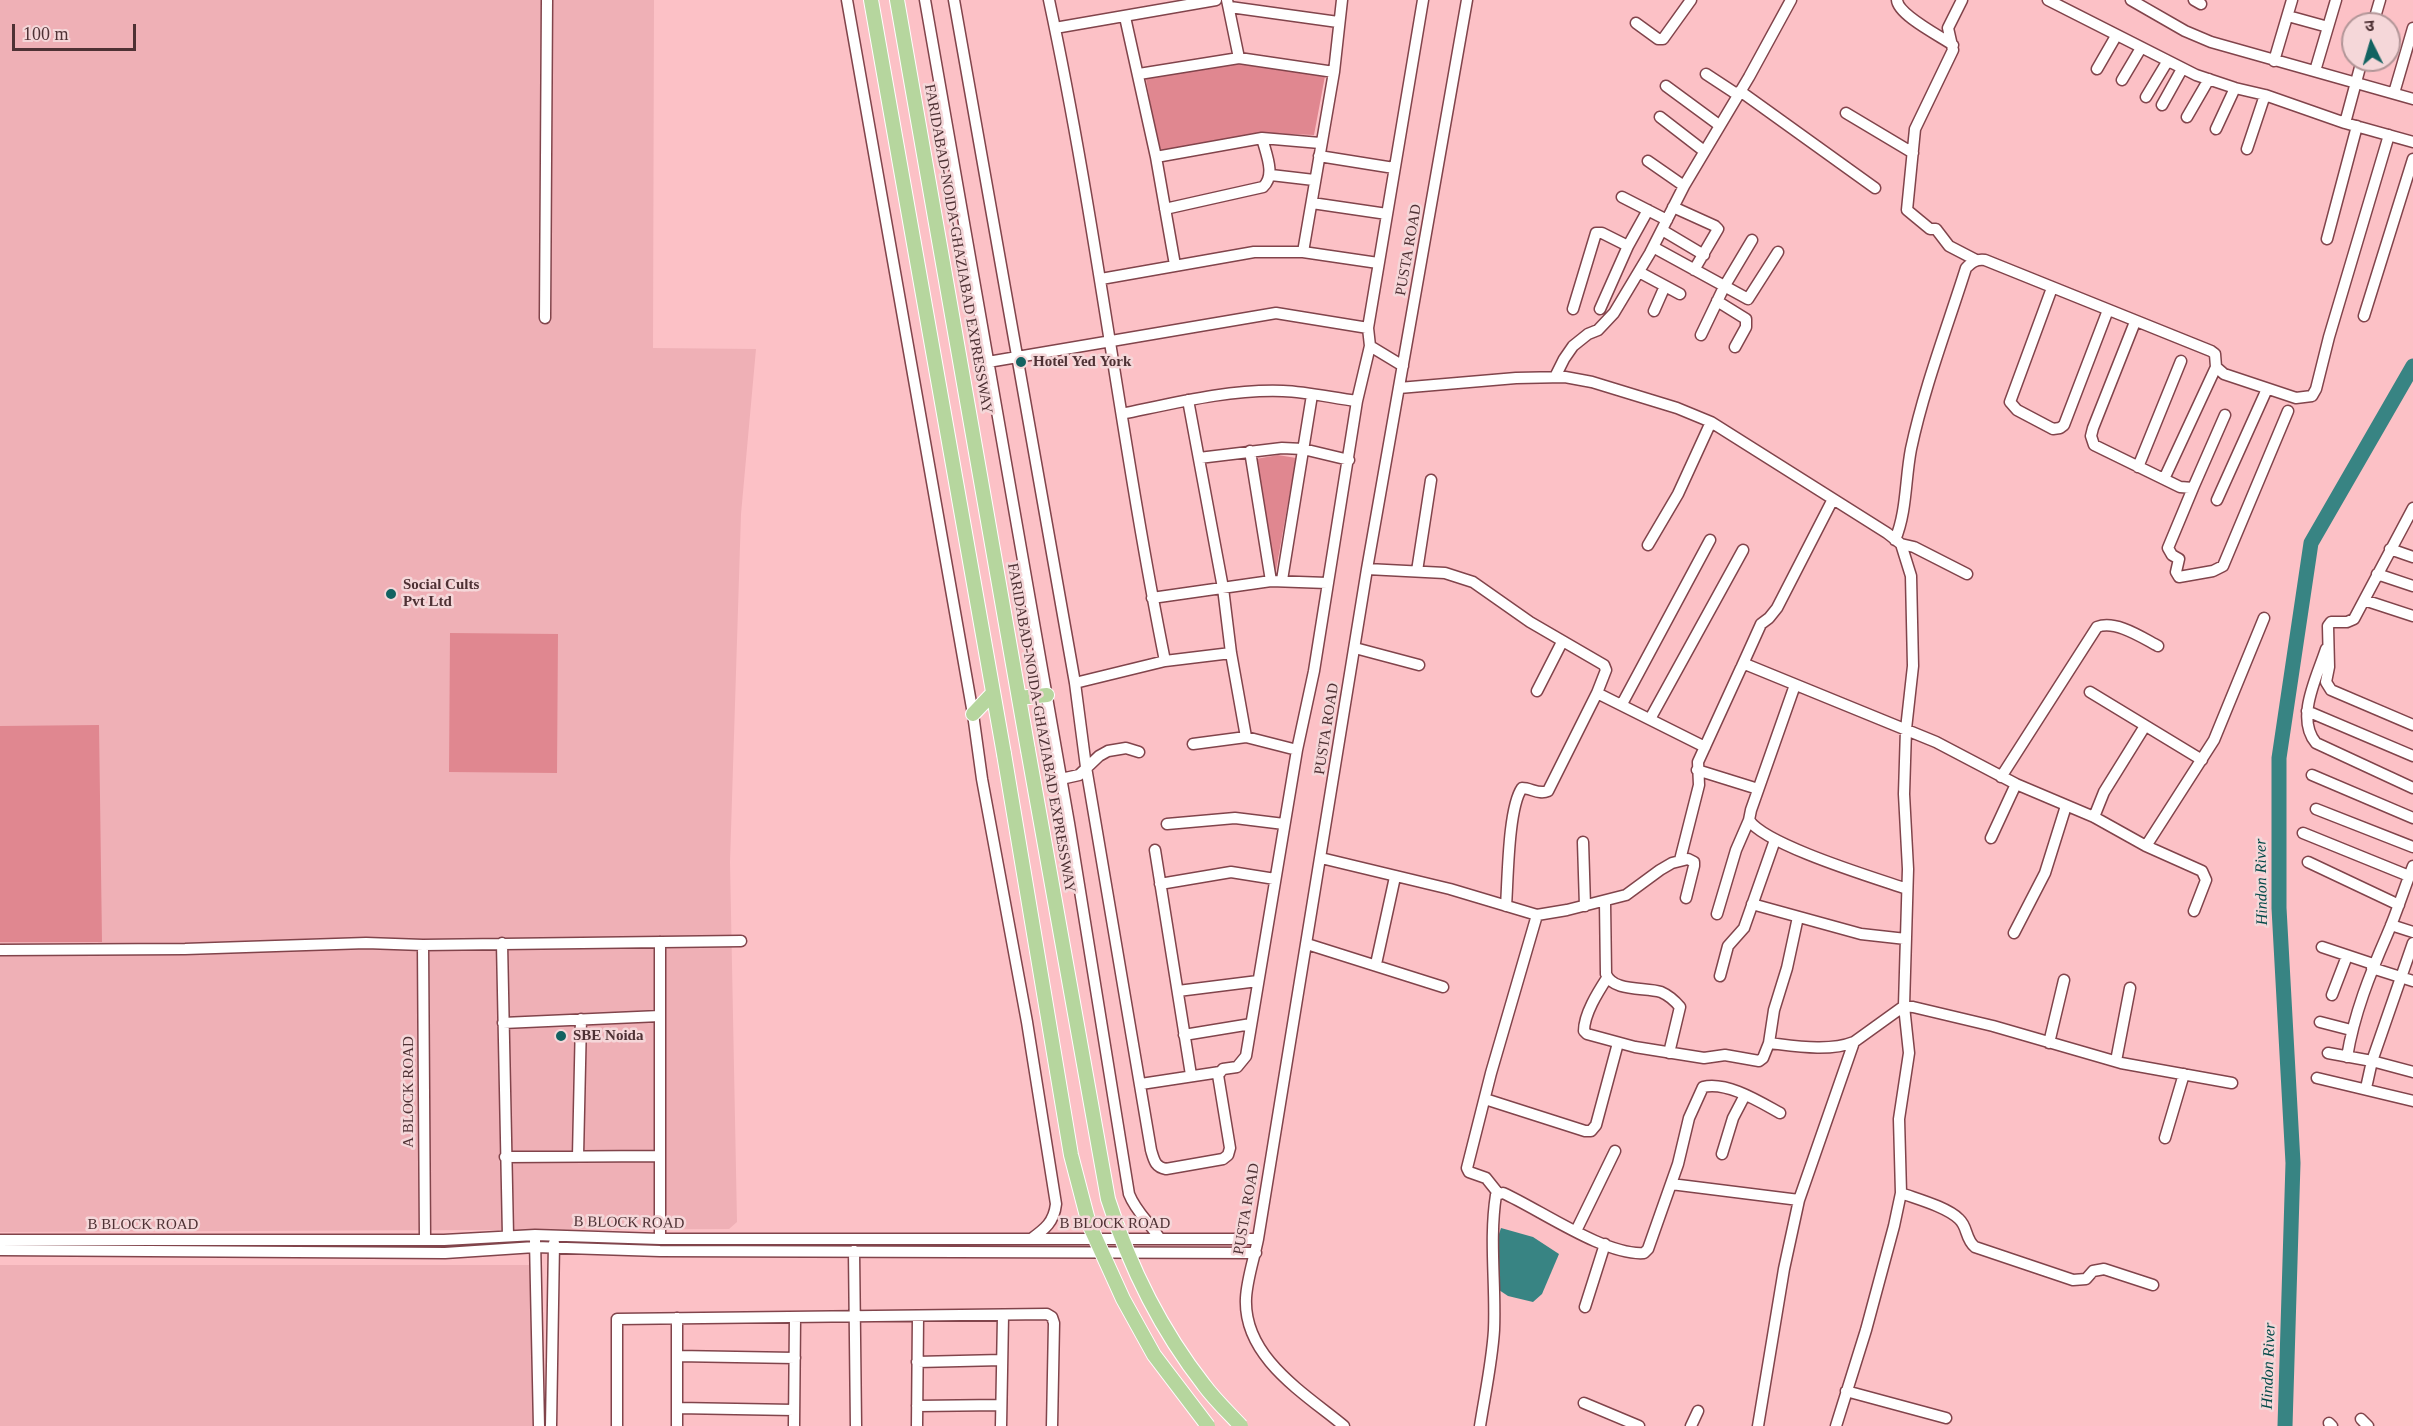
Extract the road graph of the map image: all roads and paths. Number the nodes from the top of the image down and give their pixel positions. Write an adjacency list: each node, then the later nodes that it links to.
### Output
1 (547, 0): 105 (street)
2 (847, 0): 176 (street)
3 (872, 0): 170 (main road)
4 (897, 0): 173 (main road, FARIDABAD-NOIDA-GHAZIABAD EXPRESSWAY)
5 (925, 0): 114 (street)
6 (954, 0): 112 (street)
7 (1049, 0): 26 (street)
8 (1216, 0): 22 (street)
9 (1342, 0): 23 (street)
10 (1423, 0): 70 (street)
11 (1467, 0): 115 (street, PUSTA ROAD)
12 (1691, 0): 24 (street)
13 (1791, 0): 46 (street)
14 (1897, 0): 29 (street)
15 (1962, 0): 29 (street)
16 (2048, 0): 28 (street)
17 (2131, 0): 32 (street)
18 (2292, 0): 21 (street)
19 (2336, 0): 25 (street)
20 (1228, 4): 23 (street); 31 (street)
21 (2288, 16): 25 (street); 32 (street)
22 (1125, 17): 26 (street); 39 (street)
23 (1338, 22): 37 (street)
24 (1636, 23)
25 (2328, 27): 36 (street)
26 (1055, 28): 94 (street)
27 (2413, 28): 47 (street)
28 (2116, 36): 30 (street); 34 (street)
29 (1953, 45): 65 (street)
30 (2141, 48): 33 (street); 41 (street)
31 (1239, 57): 37 (street); 39 (street)
32 (2274, 61): 36 (street)
33 (2167, 62): 35 (street); 49 (street)
34 (2097, 69)
35 (2182, 69): 42 (street); 51 (street)
36 (2315, 71): 43 (street)
37 (1334, 72): 62 (street)
38 (2359, 72): 43 (street)
39 (1139, 74): 67 (street)
40 (1706, 74): 46 (street)
41 (2122, 80)
42 (2208, 80): 45 (street); 54 (street)
43 (2357, 83): 47 (street); 55 (street)
44 (1666, 86): 56 (street)
45 (2235, 88): 48 (street); 58 (street)
46 (1739, 93): 56 (street); 74 (street)
47 (2394, 93): 50 (street)
48 (2265, 95): 55 (street); 63 (street)
49 (2146, 97)
50 (2413, 99)
51 (2162, 105)
52 (1846, 113): 65 (street)
53 (1660, 117): 64 (street)
54 (2187, 117)
55 (2345, 123): 57 (street)
56 (1719, 125): 64 (street)
57 (2357, 126): 59 (street); 82 (street)
58 (2216, 129)
59 (2389, 135): 61 (street); 119 (street)
60 (1262, 138): 62 (street); 67 (street); 71 (street)
61 (2413, 141)
62 (1320, 143): 66 (street)
63 (2247, 149)
64 (1704, 151): 73 (street)
65 (1913, 153): 89 (street)
66 (1319, 156): 70 (street); 72 (street)
67 (1156, 157): 78 (street)
68 (2413, 159): 104 (street)
69 (1648, 161): 73 (street)
70 (1394, 168): 80 (street)
71 (1271, 175): 72 (street); 78 (street)
72 (1314, 180): 76 (street)
73 (1684, 186): 77 (street)
74 (1875, 188)
75 (1622, 197): 79 (street)
76 (1312, 203): 80 (street); 86 (street)
77 (1673, 207): 81 (street); 88 (street)
78 (1165, 209): 91 (street)
79 (1648, 210): 81 (street); 84 (street)
80 (1387, 214): 90 (street)
81 (1664, 225): 85 (street); 88 (street)
82 (2326, 239)
83 (1752, 240): 96 (street)
84 (1628, 246): 100 (street); 101 (street)
85 (1653, 247): 92 (street); 93 (street)
86 (1303, 252): 90 (street); 91 (street)
87 (1778, 252): 96 (street)
88 (1704, 255): 92 (street)
89 (1976, 260): 97 (street); 140 (street)
90 (1377, 262): 107 (street)
91 (1175, 265): 94 (street)
92 (1694, 270): 96 (street)
93 (1639, 272): 95 (street); 117 (street)
94 (1101, 279): 109 (street)
95 (1665, 286): 98 (street); 103 (street)
96 (1724, 287): 99 (street)
97 (2052, 288): 102 (street); 102 (street)
98 (1680, 294)
99 (1717, 301): 108 (street); 111 (street)
100 (1573, 309)
101 (1600, 309)
102 (2108, 310): 106 (street)
103 (1654, 311)
104 (2364, 316)
105 (545, 318)
106 (2135, 322): 116 (street); 131 (street)
107 (1368, 328): 109 (street); 110 (street)
108 (1701, 335)
109 (1109, 340): 112 (street); 124 (street)
110 (1370, 346): 115 (street); 122 (street)
111 (1735, 346)
112 (1017, 358): 114 (street); 166 (street)
113 (2181, 361): 131 (street)
114 (988, 362): 172 (street)
115 (1403, 366): 118 (street, PUSTA ROAD)
116 (2216, 367): 119 (street); 132 (street)
117 (1555, 377): 118 (street); 126 (street)
118 (1399, 388): 145 (street, PUSTA ROAD)
119 (2267, 389): 136 (street)
120 (1312, 395): 121 (street); 122 (street); 127 (street)
121 (1188, 400): 124 (street); 129 (street)
122 (1357, 401): 130 (street)
123 (2288, 411): 134 (street)
124 (1122, 414): 154 (street)
125 (2225, 415): 134 (street)
126 (1711, 422): 135 (street); 141 (street)
127 (1303, 449): 128 (street); 130 (street); 149 (street)
128 (1250, 451): 129 (street); 150 (street)
129 (1199, 458): 153 (street)
130 (1349, 460): 151 (street)
131 (2138, 467): 132 (street)
132 (2164, 479): 134 (street)
133 (1431, 480): 146 (street)
134 (2193, 488)
135 (1833, 499): 140 (street); 165 (street)
136 (2217, 500)
137 (2413, 508): 138 (street)
138 (2409, 525): 142 (street)
139 (1710, 540): 174 (street)
140 (1898, 542): 147 (street); 180 (street)
141 (1648, 545)
142 (2390, 549): 144 (street); 148 (street)
143 (1743, 550): 177 (street)
144 (2413, 557)
145 (1367, 569): 146 (street); 161 (street, PUSTA ROAD)
146 (1417, 571): 158 (street)
147 (1967, 574)
148 (2377, 574): 152 (street); 155 (street)
149 (1282, 580): 150 (street); 151 (street)
150 (1270, 581): 153 (street)
151 (1327, 583): 184 (street)
152 (2413, 586)
153 (1223, 588): 154 (street); 162 (street)
154 (1152, 598): 163 (street)
155 (2364, 600): 156 (street); 160 (street)
156 (2413, 616)
157 (2264, 618): 187 (street)
158 (1562, 642): 168 (street); 171 (street)
159 (2158, 646): 191 (street)
160 (2327, 647): 175 (street); 178 (street)
161 (1355, 648): 164 (street); 210 (street, PUSTA ROAD)
162 (1231, 653): 163 (street); 181 (street)
163 (1165, 661): 166 (street)
164 (1419, 665)
165 (1742, 666): 167 (street); 183 (street)
166 (1075, 683): 188 (street)
167 (1795, 686): 180 (street); 195 (street)
168 (1538, 692)
169 (2090, 692): 179 (street)
170 (993, 693): 176 (main road); 336 (main road, bridge)
171 (1598, 693): 174 (street); 222 (street)
172 (1047, 695): 173 (main road); 192 (street)
173 (1020, 698): 337 (main road, FARIDABAD-NOIDA-GHAZIABAD EXPRESSWAY, bridge)
174 (1622, 704): 177 (street)
175 (2307, 711): 186 (street); 194 (street)
176 (973, 714): 297 (street)
177 (1650, 719): 183 (street)
178 (2413, 725)
179 (2145, 726): 187 (street); 198 (street)
180 (1906, 729): 191 (street); 217 (street)
181 (1246, 737): 182 (street); 184 (street)
182 (1193, 744)
183 (1705, 747): 189 (street)
184 (1297, 750): 202 (street)
185 (1139, 752): 188 (street)
186 (2413, 756)
187 (2202, 760): 207 (street)
188 (1086, 767): 192 (street); 276 (street)
189 (1697, 770): 195 (street); 211 (street)
190 (2312, 775): 199 (street)
191 (2001, 777): 193 (street)
192 (1061, 778): 298 (street)
193 (2016, 784): 196 (street); 204 (street)
194 (2413, 788)
195 (1758, 789): 200 (street)
196 (2066, 806): 198 (street); 230 (street)
197 (2316, 808): 208 (street)
198 (2094, 817): 207 (street)
199 (2413, 818)
200 (1749, 820): 205 (street); 225 (street)
201 (1167, 824): 202 (street)
202 (1284, 824): 215 (street)
203 (2303, 833): 213 (street)
204 (1991, 838)
205 (1775, 840): 217 (street); 220 (street)
206 (1583, 842): 223 (street)
207 (2146, 846): 224 (street)
208 (2413, 847)
209 (1155, 850): 216 (street)
210 (1321, 858): 214 (street); 236 (street, PUSTA ROAD)
211 (1680, 860): 218 (street); 219 (street)
212 (2308, 862): 221 (street)
213 (2411, 871): 221 (street)
214 (1395, 877): 222 (street); 241 (street)
215 (1275, 879): 216 (street); 247 (street)
216 (1160, 884): 251 (street)
217 (1907, 889): 231 (street)
218 (1686, 898)
219 (1605, 902): 223 (street); 245 (street)
220 (1752, 904): 227 (street); 243 (street)
221 (2399, 905): 228 (street)
222 (1506, 906): 226 (street)
223 (1585, 906): 226 (street)
224 (2194, 911)
225 (1717, 914)
226 (1537, 915): 279 (street)
227 (1798, 917): 231 (street); 263 (street)
228 (2391, 925): 229 (street); 242 (street)
229 (2413, 932)
230 (2014, 933)
231 (1906, 939): 253 (street)
232 (741, 941): 233 (street)
233 (660, 942): 234 (street); 254 (street)
234 (502, 943): 237 (street); 257 (street)
235 (2413, 943): 244 (street)
236 (1307, 944): 241 (street); 299 (street, PUSTA ROAD)
237 (423, 945): 239 (street); 301 (street, A BLOCK ROAD)
238 (2322, 947): 240 (street)
239 (0, 950)
240 (2347, 956): 242 (street); 252 (street)
241 (1376, 964): 249 (street)
242 (2372, 966): 244 (street); 259 (street)
243 (1720, 976)
244 (2400, 977): 248 (street); 269 (street)
245 (1607, 978): 262 (street); 265 (street)
246 (2064, 980): 264 (street)
247 (1258, 981): 251 (street); 258 (street)
248 (2413, 981)
249 (1443, 987)
250 (2130, 988): 268 (street)
251 (1178, 990): 260 (street)
252 (2332, 995)
253 (1904, 1006): 261 (street); 264 (street); 290 (street)
254 (660, 1016): 255 (street); 286 (street)
255 (581, 1019): 257 (street); 285 (street)
256 (2320, 1022): 259 (street)
257 (503, 1023): 287 (street)
258 (1251, 1024): 260 (street); 270 (street)
259 (2351, 1030): 267 (street)
260 (1184, 1035): 273 (street)
261 (1854, 1042): 263 (street); 291 (street)
262 (1618, 1043): 265 (street); 279 (street)
263 (1769, 1043): 265 (street)
264 (2049, 1043): 268 (street)
265 (1669, 1053)
266 (2328, 1053): 267 (street)
267 (2347, 1057): 269 (street)
268 (2116, 1061): 272 (street)
269 (2372, 1061): 271 (street); 277 (street)
270 (1220, 1072): 273 (street); 276 (street)
271 (2413, 1072)
272 (2184, 1074): 275 (street); 282 (street)
273 (1191, 1075): 276 (street)
274 (2317, 1078): 277 (street)
275 (2232, 1083)
276 (1141, 1084)
277 (2366, 1088): 280 (street)
278 (1745, 1095): 281 (street); 284 (street); 288 (street)
279 (1485, 1099): 289 (street)
280 (2413, 1101)
281 (1780, 1113)
282 (2165, 1138)
283 (1615, 1151): 292 (street)
284 (1722, 1154)
285 (578, 1156): 286 (street); 287 (street)
286 (660, 1156): 296 (street)
287 (505, 1157): 294 (street)
288 (1671, 1184): 291 (street); 302 (street)
289 (1498, 1193): 292 (street); 339 (street)
290 (1901, 1193): 308 (street); 319 (street)
291 (1799, 1200): 342 (street)
292 (1576, 1231): 302 (street)
293 (535, 1235): 294 (street, B BLOCK ROAD); 295 (street, B BLOCK ROAD); 303 (street)
294 (508, 1236): 301 (street, B BLOCK ROAD)
295 (555, 1236): 296 (street, B BLOCK ROAD); 304 (street)
296 (660, 1239): 297 (street, B BLOCK ROAD)
297 (1031, 1239): 298 (street, B BLOCK ROAD)
298 (1160, 1239): 299 (street, B BLOCK ROAD)
299 (1258, 1239): 307 (street, PUSTA ROAD)
300 (0, 1240): 301 (street, B BLOCK ROAD)
301 (425, 1240)
302 (1605, 1244): 309 (street)
303 (535, 1247): 304 (street, B BLOCK ROAD); 305 (street, B BLOCK ROAD); 327 (street)
304 (554, 1248): 306 (street, B BLOCK ROAD); 328 (street)
305 (0, 1250)
306 (854, 1251): 307 (street, B BLOCK ROAD); 311 (street)
307 (1256, 1252): 338 (street, PUSTA ROAD)
308 (2153, 1285)
309 (1585, 1307)
310 (1003, 1316): 312 (street); 317 (street); 335 (street)
311 (854, 1317): 312 (street); 314 (street); 332 (street)
312 (918, 1317): 318 (street)
313 (677, 1318): 314 (street); 315 (street); 329 (street)
314 (795, 1318): 316 (street)
315 (677, 1356): 316 (street); 323 (street)
316 (795, 1358): 324 (street)
317 (1002, 1360): 318 (street); 321 (street)
318 (917, 1362): 322 (street)
319 (1846, 1391): 326 (street); 343 (street)
320 (1584, 1403): 340 (street)
321 (1000, 1405): 322 (street); 334 (street)
322 (917, 1406): 333 (street)
323 (677, 1408): 324 (street); 330 (street)
324 (794, 1410): 331 (street)
325 (1698, 1411): 341 (street)
326 (1946, 1418)
327 (539, 1426)
328 (551, 1426)
329 (617, 1426)
330 (677, 1426)
331 (794, 1426)
332 (856, 1426)
333 (917, 1426)
334 (1001, 1426)
335 (1052, 1426)
336 (1208, 1426)
337 (1241, 1426)
338 (1344, 1426)
339 (1480, 1426)
340 (1639, 1426)
341 (1691, 1426)
342 (1758, 1426)
343 (1836, 1426)

